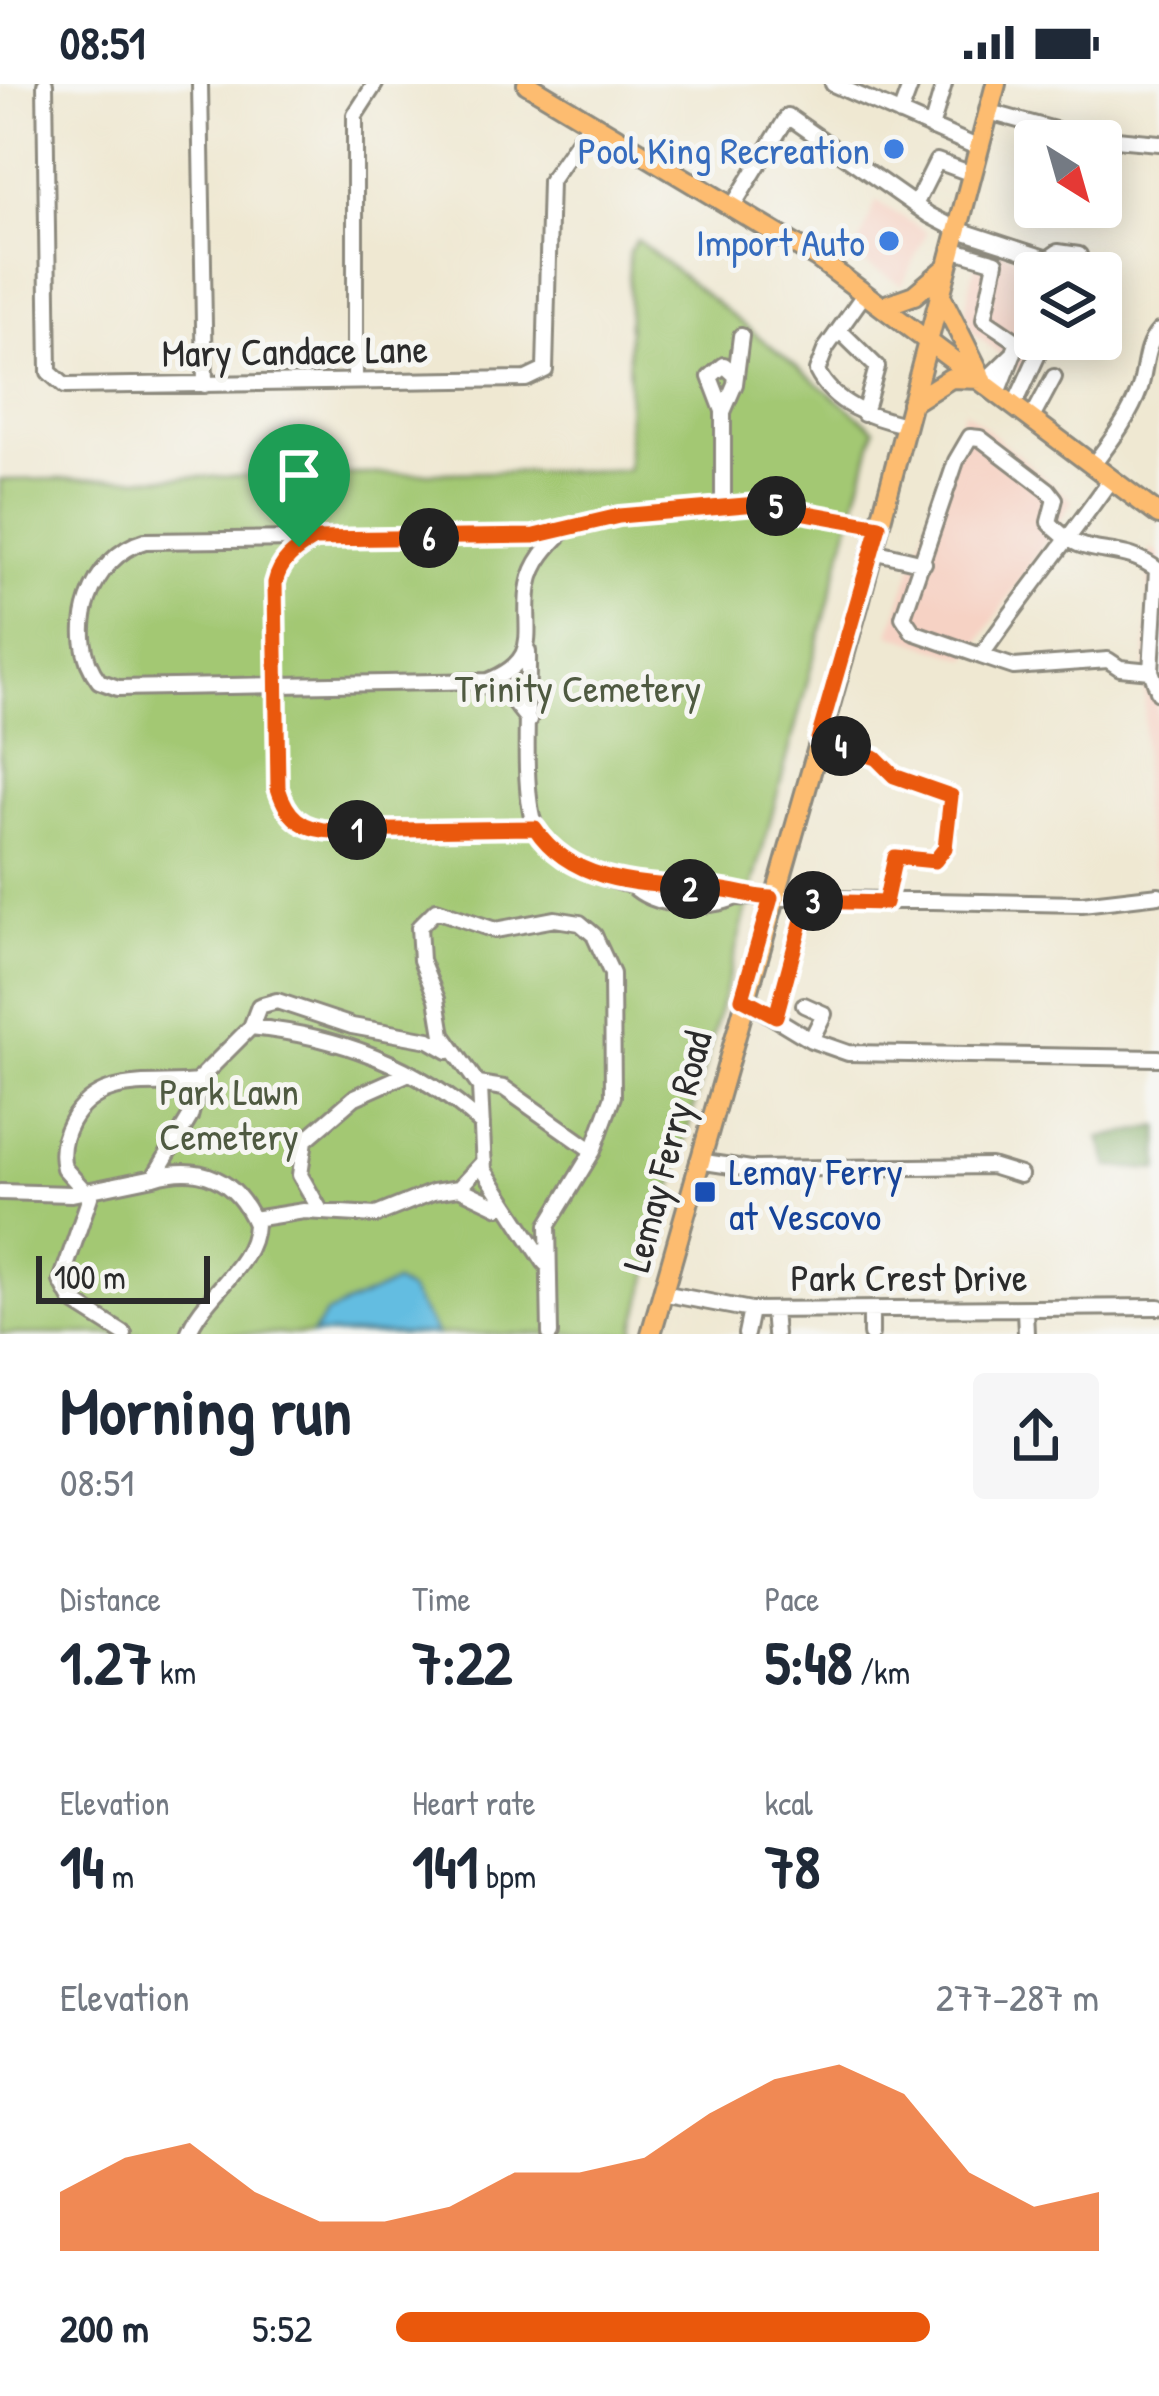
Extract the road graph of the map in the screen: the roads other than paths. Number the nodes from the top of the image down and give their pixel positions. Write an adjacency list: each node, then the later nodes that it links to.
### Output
1 (45, 84): 33 (street, Mary Candace Lane)
2 (200, 84): 33 (street)
3 (375, 84): 31 (street)
4 (527, 84): 11 (main road)
5 (833, 84): 10 (street)
6 (911, 84): 10 (street)
7 (944, 84): 12 (street)
8 (996, 84): 9 (main road, Lemay Ferry Road)
9 (988, 112): 13 (street); 14 (main road, Lemay Ferry Road)
10 (899, 114): 12 (street)
11 (591, 122): 16 (main road); 31 (street, Mary Candace Lane)
12 (932, 128): 14 (street)
13 (1159, 143)
14 (979, 148): 15 (main road, Lemay Ferry Road)
15 (972, 173): 17 (street); 18 (main road, Lemay Ferry Road)
16 (734, 204): 17 (street); 22 (main road)
17 (915, 205): 18 (street)
18 (953, 239): 19 (street); 20 (main road, Lemay Ferry Road); 32 (street)
19 (1015, 252)
20 (945, 269): 21 (main road, Lemay Ferry Road); 23 (main road)
21 (939, 292): 27 (main road, Lemay Ferry Road); 32 (main road)
22 (865, 293): 23 (main road); 24 (street)
23 (883, 306): 27 (main road)
24 (839, 330): 37 (street); 37 (street)
25 (1159, 332): 40 (street)
26 (741, 336): 29 (street)
27 (927, 338): 32 (main road); 34 (main road, Lemay Ferry Road)
28 (1036, 360): 35 (street)
29 (736, 376): 36 (street); 36 (street)
30 (1054, 377): 38 (street)
31 (355, 381): 33 (street, Mary Candace Lane)
32 (989, 384): 34 (main road); 35 (main road)
33 (205, 386)
34 (911, 403): 39 (main road, Lemay Ferry Road)
35 (1016, 404): 38 (main road)
36 (723, 412): 42 (street)
37 (864, 414): 39 (street)
38 (1032, 418): 40 (main road)
39 (905, 425): 44 (main road, Lemay Ferry Road)
40 (1093, 465): 41 (main road)
41 (1111, 479): 43 (main road); 48 (street)
42 (723, 506): 44 (street); 45 (street)
43 (1159, 515)
44 (879, 526): 49 (main road, Lemay Ferry Road)
45 (566, 530): 46 (street); 53 (street)
46 (314, 539): 47 (street); 52 (street)
47 (273, 540): 52 (street); 57 (street)
48 (1066, 542): 50 (street); 51 (street); 54 (street)
49 (873, 551): 50 (street); 60 (main road, Lemay Ferry Road)
50 (924, 563): 54 (street)
51 (1158, 570): 55 (street)
52 (277, 573): 57 (street)
53 (528, 646): 56 (street); 59 (street)
54 (981, 656): 55 (street)
55 (1151, 671): 58 (street)
56 (469, 684): 57 (street); 59 (street)
57 (278, 686): 61 (street)
58 (1159, 693)
59 (530, 722): 61 (street)
60 (818, 739): 63 (main road, Lemay Ferry Road); 65 (street)
61 (535, 828): 63 (street)
62 (1159, 895): 65 (street)
63 (771, 898): 64 (street); 66 (main road, Lemay Ferry Road)
64 (807, 901): 65 (street); 68 (street)
65 (885, 903)
66 (742, 998): 68 (street); 79 (main road, Lemay Ferry Road)
67 (804, 1005): 70 (street)
68 (776, 1016): 70 (street)
69 (251, 1027): 71 (street); 73 (street); 74 (street)
70 (811, 1040): 72 (street)
71 (452, 1054): 75 (street); 77 (street)
72 (1159, 1058)
73 (409, 1073): 76 (street); 85 (street)
74 (199, 1082): 81 (street); 83 (street)
75 (478, 1084): 76 (street); 77 (street)
76 (482, 1124): 78 (street)
77 (593, 1151): 88 (street)
78 (484, 1161): 82 (street); 86 (street)
79 (698, 1161): 80 (street); 89 (main road, Lemay Ferry Road)
80 (1020, 1175)
81 (154, 1177): 83 (street); 87 (street)
82 (459, 1188): 85 (street); 86 (street)
83 (88, 1190): 84 (street); 95 (street)
84 (0, 1192)
85 (320, 1210): 87 (street)
86 (508, 1214): 88 (street)
87 (253, 1219): 97 (street)
88 (545, 1263): 98 (street)
89 (662, 1293): 92 (street, Park Crest Drive); 99 (main road, Lemay Ferry Road)
90 (1159, 1307): 91 (street, Park Crest Drive)
91 (1025, 1309): 94 (street, Park Crest Drive); 103 (street)
92 (751, 1310): 93 (street, Park Crest Drive); 100 (street)
93 (773, 1310): 94 (street, Park Crest Drive); 101 (street)
94 (871, 1310): 102 (street)
95 (101, 1328): 96 (street)
96 (124, 1334)
97 (188, 1334)
98 (550, 1334)
99 (651, 1334)
100 (746, 1334)
101 (775, 1334)
102 (871, 1334)
103 (1026, 1334)

